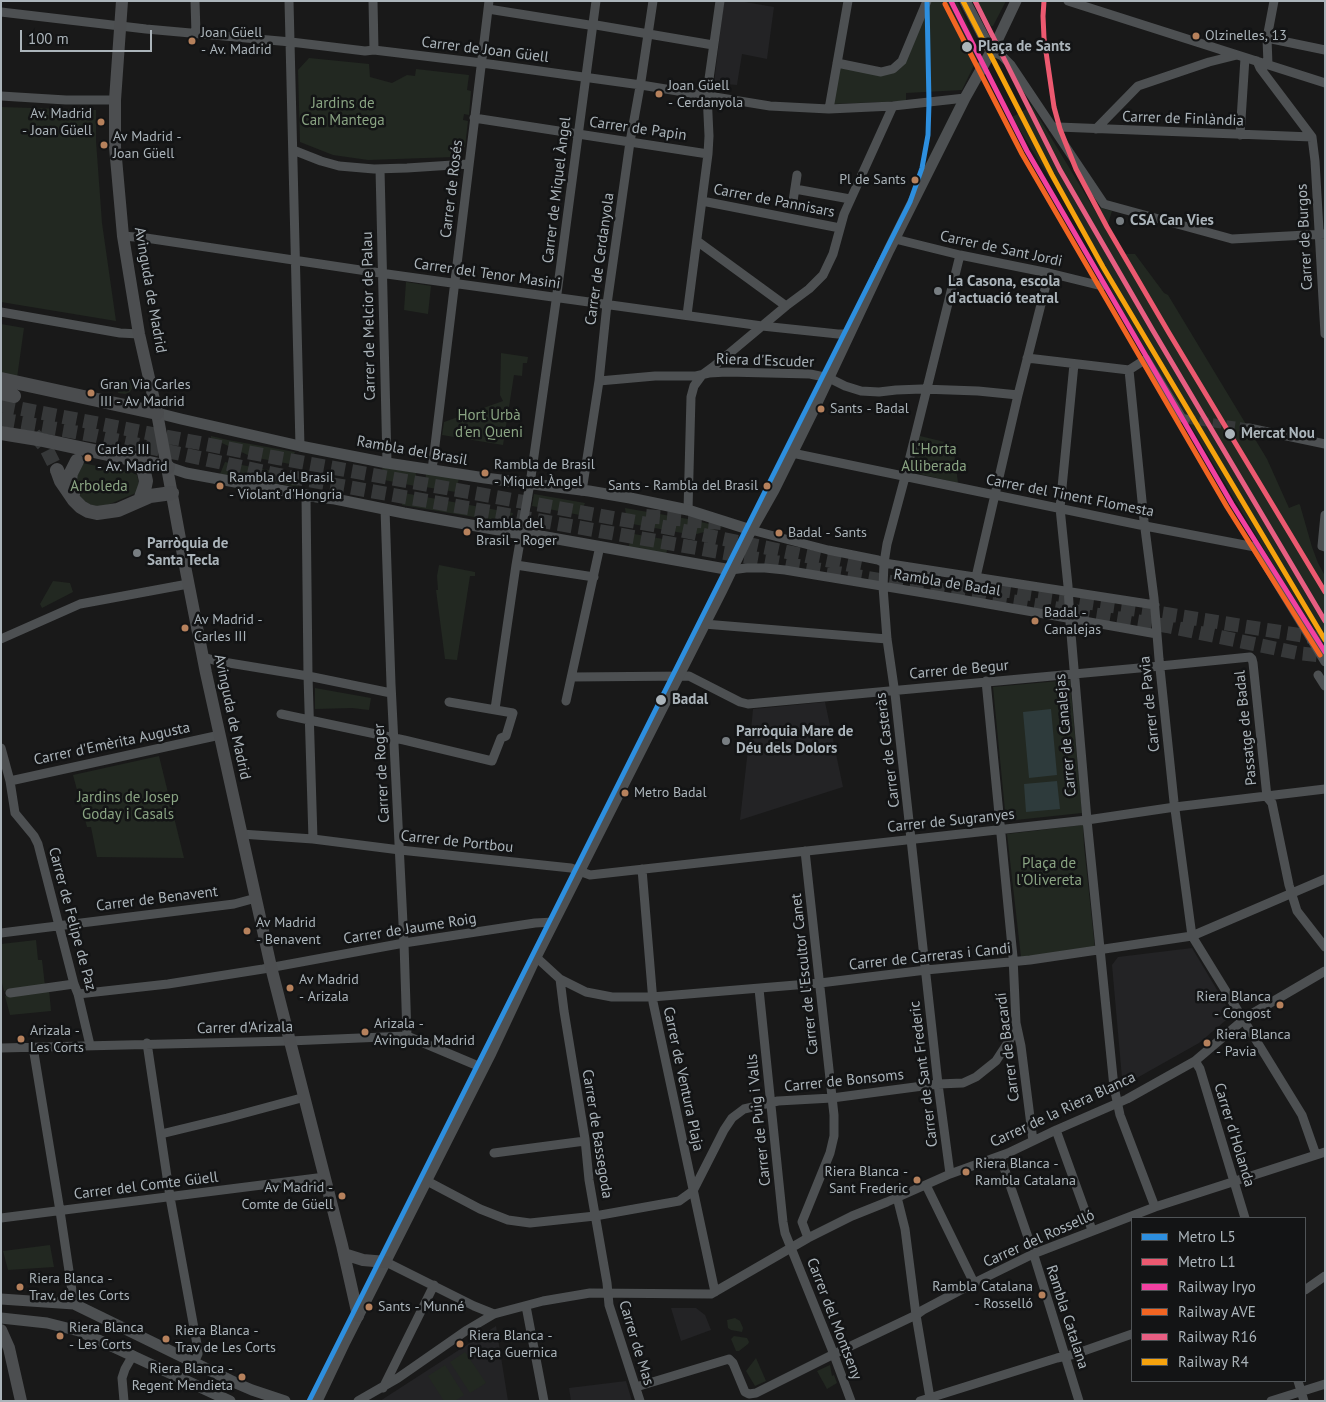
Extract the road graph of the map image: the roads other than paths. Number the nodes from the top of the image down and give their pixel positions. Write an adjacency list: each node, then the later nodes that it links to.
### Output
1 (122, 1): 17 (main road, Avinguda de Madrid)
2 (195, 1): 18 (street)
3 (289, 1): 21 (street)
4 (373, 1): 23 (street)
5 (596, 1): 16 (street, Carrer de Miquel Àngel)
6 (653, 1): 19 (street, Carrer de Cerdanyola)
7 (720, 1): 22 (street)
8 (848, 1): 29 (street)
9 (927, 1): 29 (street)
10 (965, 1): 25 (street)
11 (1016, 1): 25 (street)
12 (1068, 1): 26 (street)
13 (1274, 1): 20 (street)
14 (489, 5): 16 (street); 28 (street, Carrer de Rosés)
15 (1, 12): 17 (street, Carrer de Joan Güell)
16 (592, 24): 19 (street); 31 (street, Carrer de Miquel Àngel)
17 (120, 26): 18 (street, Carrer de Joan Güell); 37 (main road, Avinguda de Madrid)
18 (196, 34): 21 (street, Carrer de Joan Güell)
19 (648, 34): 22 (street); 33 (street, Carrer de Cerdanyola)
20 (1267, 38): 24 (street); 30 (street)
21 (291, 42): 23 (street, Carrer de Joan Güell); 47 (street)
22 (714, 45): 34 (street)
23 (374, 50): 28 (street, Carrer de Joan Güell)
24 (1325, 50)
25 (991, 51): 36 (street); 41 (street)
26 (1241, 56): 27 (street); 42 (street); 44 (street)
27 (1256, 61): 30 (street); 45 (street)
28 (482, 63): 31 (street, Carrer de Joan Güell); 40 (street, Carrer de Rosés)
29 (837, 63): 39 (street)
30 (1268, 65): 32 (street)
31 (586, 77): 33 (street, Carrer de Joan Güell); 43 (street, Carrer de Miquel Àngel)
32 (1325, 83)
33 (640, 85): 34 (street, Carrer de Joan Güell); 46 (street, Carrer de Cerdanyola)
34 (707, 95): 39 (street, Carrer de Joan Güell); 48 (street)
35 (1, 96): 37 (street)
36 (965, 98): 38 (street, Carrer de Joan Güell); 59 (street)
37 (115, 100): 58 (main road, Avinguda de Madrid)
38 (893, 106): 39 (street, Carrer de Joan Güell); 53 (street)
39 (829, 109)
40 (474, 118): 43 (street, Carrer de Papin); 49 (street, Carrer de Rosés)
41 (1052, 128): 42 (street, Carrer de Finlàndia); 57 (street)
42 (1096, 129): 44 (street, Carrer de Finlàndia)
43 (579, 135): 46 (street, Carrer de Papin); 67 (street, Carrer de Miquel Àngel)
44 (1240, 135): 45 (street, Carrer de Finlàndia)
45 (1312, 137): 57 (street, Carrer de Burgos)
46 (630, 142): 48 (street, Carrer de Papin); 68 (street, Carrer de Cerdanyola)
47 (293, 150): 50 (street); 62 (street)
48 (708, 154): 54 (street)
49 (468, 164): 50 (street); 65 (street, Carrer de Rosés)
50 (380, 169): 64 (street, Carrer de Melcior de Palau)
51 (797, 176): 52 (street)
52 (795, 189): 53 (street); 55 (street)
53 (850, 199): 56 (street)
54 (702, 201): 56 (street, Carrer de Pannisars); 60 (street)
55 (793, 201)
56 (840, 228): 69 (street)
57 (1322, 234): 75 (street, Carrer de Burgos)
58 (123, 236): 62 (street, Carrer del Tenor Masini); 73 (main road, Avinguda de Madrid)
59 (895, 239): 61 (street, Carrer de Sant Jordi); 74 (street)
60 (697, 241): 69 (street); 71 (street)
61 (960, 255): 63 (street, Carrer de Sant Jordi); 83 (street, Carrer de Casteràs)
62 (296, 260): 64 (street, Carrer del Tenor Masini); 90 (street)
63 (1049, 273): 66 (street, Carrer de Sant Jordi); 76 (street)
64 (382, 274): 65 (street, Carrer del Tenor Masini); 94 (street, Carrer de Melcior de Palau)
65 (454, 284): 67 (street, Carrer del Tenor Masini); 97 (street, Carrer de Rosés)
66 (1102, 286)
67 (557, 298): 68 (street, Carrer del Tenor Masini); 99 (street, Carrer de Miquel Àngel)
68 (607, 304): 71 (street, Carrer del Tenor Masini); 82 (street, Carrer de Cerdanyola)
69 (786, 306): 72 (street)
70 (1, 312): 73 (street)
71 (687, 316): 72 (street, Carrer del Tenor Masini)
72 (762, 326): 74 (street, Carrer del Tenor Masini); 79 (street)
73 (139, 334): 85 (main road, Avinguda de Madrid)
74 (849, 334): 80 (street)
75 (1325, 334)
76 (1028, 358): 77 (street); 84 (street)
77 (1074, 364): 78 (street); 106 (street, Carrer de Canalejas)
78 (1129, 370): 86 (street); 110 (street, Carrer de Pavia)
79 (702, 375): 80 (street, Riera d'Escuder); 82 (street, Riera d'Escuder); 108 (street)
80 (829, 378): 83 (street, Riera d'Escuder); 91 (street)
81 (1, 379): 85 (main road)
82 (599, 381): 100 (street, Carrer de Cerdanyola)
83 (927, 389): 84 (street, Riera d'Escuder); 98 (street, Carrer de Casteràs)
84 (1018, 395): 103 (street)
85 (157, 413): 90 (street, Rambla del Brasil); 95 (main road, Avinguda de Madrid)
86 (1186, 419)
87 (1249, 428): 89 (street)
88 (1, 433): 92 (main road)
89 (1325, 444)
90 (300, 446): 94 (street, Rambla del Brasil)
91 (792, 453): 98 (street, Carrer del Tinent Flomesta); 111 (street)
92 (138, 460): 95 (main road); 105 (main road)
93 (77, 461): 104 (main road)
94 (387, 462): 97 (street, Rambla del Brasil)
95 (168, 468): 101 (main road, Avinguda de Madrid); 102 (street)
96 (57, 470): 104 (main road)
97 (432, 470): 99 (street, Rambla del Brasil)
98 (905, 477): 103 (street, Carrer del Tinent Flomesta); 115 (street, Carrer de Casteràs)
99 (530, 485): 100 (street, Rambla del Brasil); 112 (street, Carrer de Miquel Àngel)
100 (582, 491): 108 (street, Rambla del Brasil)
101 (172, 494): 105 (main road); 120 (main road, Avinguda de Madrid)
102 (306, 495): 107 (street); 135 (street)
103 (994, 495): 106 (street, Carrer del Tinent Flomesta); 119 (street)
104 (74, 500): 105 (main road)
105 (140, 500)
106 (1060, 508): 110 (street, Carrer del Tinent Flomesta); 122 (street, Carrer de Canalejas)
107 (385, 509): 112 (street); 141 (street, Carrer de Roger)
108 (688, 510): 111 (street, Rambla del Brasil)
109 (1325, 515): 114 (street)
110 (1145, 526): 123 (street, Carrer de Pavia); 131 (street, Carrer del Tinent Flomesta)
111 (751, 530): 115 (street, Rambla de Badal); 117 (street)
112 (521, 534): 113 (street); 116 (street, Carrer de Miquel Àngel)
113 (600, 546): 117 (street); 118 (street)
114 (1323, 547)
115 (884, 562): 119 (street, Rambla de Badal); 121 (street, Carrer de Casteràs)
116 (516, 565): 118 (street); 144 (street, Carrer de Miquel Àngel)
117 (731, 570): 121 (street, Rambla de Badal); 125 (street)
118 (594, 577): 136 (street)
119 (976, 577): 122 (street, Rambla de Badal)
120 (188, 584): 127 (street); 129 (main road, Avinguda de Madrid)
121 (883, 587): 124 (street, Rambla de Badal); 128 (street, Carrer de Casteràs)
122 (1068, 591): 123 (street, Rambla de Badal); 124 (street, Carrer de Canalejas)
123 (1155, 605): 126 (street, Carrer de Pavia)
124 (1070, 619): 126 (street, Rambla de Badal); 133 (street, Carrer de Canalejas)
125 (704, 624): 128 (street); 137 (street)
126 (1157, 634): 132 (street, Carrer de Pavia)
127 (1, 639)
128 (887, 640): 140 (street, Carrer de Casteràs)
129 (203, 657): 135 (street); 147 (main road, Avinguda de Madrid)
130 (1250, 657): 132 (street, Carrer de Begur); 152 (street, Passatge de Badal)
131 (1325, 662)
132 (1160, 666): 133 (street, Carrer de Begur); 153 (street, Carrer de Pavia)
133 (1074, 674): 138 (street, Carrer de Begur); 154 (street, Carrer de Canalejas)
134 (1318, 674): 139 (street)
135 (308, 676): 141 (street); 146 (street)
136 (572, 677): 137 (street, Carrer de Begur); 142 (street)
137 (677, 677): 140 (street, Carrer de Begur); 161 (street)
138 (986, 681): 140 (street, Carrer de Begur); 155 (street, Carrer de Bacardí)
139 (1325, 686)
140 (895, 690): 157 (street, Carrer de Casteràs)
141 (391, 693): 148 (street, Carrer de Roger)
142 (566, 701)
143 (449, 702): 144 (street)
144 (495, 709): 148 (street)
145 (281, 714): 146 (street)
146 (310, 721): 148 (street); 158 (street)
147 (220, 735): 150 (street, Carrer d'Emèrita Augusta); 156 (main road, Avinguda de Madrid)
148 (393, 738): 159 (street, Carrer de Roger)
149 (1, 748): 150 (street, Carrer de Felipe de Paz)
150 (10, 780): 167 (street, Carrer de Felipe de Paz)
151 (1325, 789): 152 (street, Carrer de Sugranyes)
152 (1267, 797): 153 (street, Carrer de Sugranyes); 164 (street, Passatge de Badal)
153 (1175, 808): 154 (street, Carrer de Sugranyes); 169 (street, Carrer de Pavia)
154 (1087, 820): 155 (street, Carrer de Sugranyes); 172 (street, Carrer de Canalejas)
155 (1001, 829): 157 (street, Carrer de Sugranyes); 174 (street, Carrer de Bacardí)
156 (241, 834): 158 (street, Carrer de Portbou); 165 (main road, Avinguda de Madrid)
157 (912, 839): 160 (street, Carrer de Sugranyes); 176 (street, Carrer de Casteràs)
158 (313, 840): 159 (street, Carrer de Portbou)
159 (400, 850): 161 (street, Carrer de Portbou); 170 (street, Carrer de Roger)
160 (805, 851): 162 (street, Carrer de Sugranyes); 179 (street, Carrer de l'Escultor Canet)
161 (580, 870): 162 (street, Carrer de Sugranyes); 166 (street)
162 (642, 870): 184 (street, Carrer de Ventura Plaja)
163 (1325, 879): 164 (street, Carrer de Carreras i Candi)
164 (1291, 893): 169 (street, Carrer de Carreras i Candi); 171 (street, Passatge de Badal)
165 (256, 898): 167 (street, Carrer de Benavent); 175 (main road, Avinguda de Madrid)
166 (554, 922): 170 (street, Carrer de Jaume Roig); 173 (street)
167 (58, 925): 168 (street, Carrer de Benavent); 180 (street, Carrer de Felipe de Paz)
168 (1, 933)
169 (1192, 936): 172 (street, Carrer de Carreras i Candi); 185 (street, Carrer de Pavia)
170 (404, 943): 175 (street, Carrer de Jaume Roig); 187 (street, Carrer de Roger)
171 (1325, 947)
172 (1100, 951): 174 (street, Carrer de Carreras i Candi); 199 (street, Carrer de Canalejas)
173 (536, 957): 178 (street, Carrer de Carreras i Candi); 194 (street)
174 (1013, 961): 176 (street, Carrer de Carreras i Candi); 186 (street, Carrer de Bacardí)
175 (271, 967): 183 (street, Carrer de Jaume Roig); 188 (main road, Avinguda de Madrid)
176 (926, 970): 179 (street, Carrer de Carreras i Candi); 195 (street, Carrer de Sant Frederic)
177 (1325, 971): 185 (street, Carrer de la Riera Blanca)
178 (560, 979): 184 (street, Carrer de Carreras i Candi); 202 (street, Carrer de Bassegoda)
179 (820, 983): 181 (street, Carrer de Carreras i Candi); 197 (street, Carrer de l'Escultor Canet)
180 (74, 984): 182 (street); 183 (street, Carrer de Felipe de Paz)
181 (759, 989): 184 (street, Carrer de Carreras i Candi); 198 (street, Carrer de Puig i Valls)
182 (10, 993)
183 (78, 994): 190 (street, Carrer de Felipe de Paz)
184 (652, 997): 212 (street, Carrer de Ventura Plaja)
185 (1244, 1019): 193 (street, Carrer de la Riera Blanca); 205 (street, Carrer de Pavia)
186 (1016, 1023): 195 (street, Carrer de Bonsoms); 203 (street, Carrer de Bacardí)
187 (407, 1036): 188 (street, Carrer d'Arizala); 194 (street, Carrer d'Arizala)
188 (289, 1041): 189 (street, Carrer d'Arizala); 196 (main road, Avinguda de Madrid)
189 (147, 1043): 190 (street, Carrer d'Arizala); 201 (street)
190 (90, 1045): 191 (street, Carrer d'Arizala)
191 (32, 1047): 192 (street, Carrer d'Arizala); 216 (street)
192 (1, 1048)
193 (1195, 1061): 199 (street, Carrer de la Riera Blanca); 210 (street, Carrer d'Holanda)
194 (483, 1068): 209 (street)
195 (938, 1084): 197 (street, Carrer de Bonsoms); 207 (street, Carrer de Sant Frederic)
196 (305, 1097): 201 (street); 208 (main road, Avinguda de Madrid)
197 (832, 1098): 198 (street, Carrer de Bonsoms); 221 (street, Carrer de l'Escultor Canet)
198 (771, 1103): 212 (street, Carrer de Bonsoms); 222 (street, Carrer de Puig i Valls)
199 (1118, 1104): 200 (street, Carrer de la Riera Blanca); 215 (street, Carrer de Canalejas)
200 (1056, 1130): 203 (street, Carrer de la Riera Blanca); 220 (street)
201 (160, 1134): 213 (street)
202 (585, 1141): 204 (street); 217 (street, Carrer de Bassegoda)
203 (1032, 1141): 206 (street, Carrer de la Riera Blanca)
204 (494, 1153)
205 (1320, 1154): 210 (street, Carrer del Rosselló)
206 (1000, 1156): 207 (street, Carrer de la Riera Blanca); 224 (street, Rambla Catalana)
207 (950, 1174): 211 (street, Carrer de la Riera Blanca)
208 (325, 1177): 213 (street, Carrer del Comte Güell); 223 (main road, Avinguda de Madrid)
209 (427, 1181): 217 (street); 225 (street)
210 (1233, 1181): 215 (street, Carrer del Rosselló); 218 (street, Carrer d'Holanda)
211 (926, 1185): 214 (street, Carrer de la Riera Blanca); 227 (street)
212 (693, 1191): 217 (street); 230 (street, Carrer de Ventura Plaja)
213 (170, 1196): 216 (street, Carrer del Comte Güell); 246 (street)
214 (897, 1197): 221 (street, Carrer de la Riera Blanca); 236 (street)
215 (1155, 1206): 220 (street, Carrer del Rosselló)
216 (60, 1211): 219 (street, Carrer del Comte Güell); 233 (street)
217 (595, 1216): 231 (street, Carrer de Bassegoda)
218 (1245, 1217)
219 (1, 1218)
220 (1092, 1230): 224 (street, Carrer del Rosselló)
221 (808, 1238): 222 (street, Carrer de la Riera Blanca)
222 (791, 1248): 230 (street, Carrer de la Riera Blanca); 244 (street, Carrer del Montseny)
223 (344, 1254): 225 (main road); 237 (main road, Avinguda de Madrid)
224 (1033, 1254): 227 (street, Carrer del Rosselló); 245 (street, Rambla Catalana)
225 (386, 1262): 228 (street); 237 (street)
226 (1325, 1276): 229 (street)
227 (974, 1283): 236 (street, Carrer del Rosselló)
228 (434, 1285): 235 (street); 251 (street)
229 (1306, 1289)
230 (715, 1292): 231 (street, Carrer de la Riera Blanca)
231 (607, 1293): 234 (street, Carrer de la Riera Blanca); 250 (street, Carrer de Mas)
232 (1, 1299): 233 (street)
233 (74, 1304): 246 (street)
234 (526, 1306): 235 (street, Carrer de la Riera Blanca); 261 (street)
235 (494, 1314): 251 (street, Carrer de la Riera Blanca)
236 (916, 1315): 244 (street, Carrer del Rosselló); 254 (street)
237 (358, 1316): 259 (street)
238 (1, 1318): 239 (street)
239 (20, 1320): 242 (street); 243 (street)
240 (1, 1330): 242 (main road)
241 (1131, 1334): 245 (street)
242 (7, 1342): 255 (main road)
243 (133, 1354): 247 (street); 256 (street)
244 (834, 1354): 250 (street, Carrer del Rosselló); 263 (street, Carrer del Montseny)
245 (1065, 1356): 254 (street); 265 (street, Rambla Catalana)
246 (190, 1361): 247 (street); 258 (street)
247 (178, 1376): 253 (street)
248 (1298, 1382): 252 (street)
249 (1325, 1384): 252 (street)
250 (636, 1387): 262 (street, Carrer de Mas)
251 (383, 1388): 260 (street, Carrer de la Riera Blanca)
252 (1301, 1391): 266 (street); 267 (street)
253 (210, 1396): 257 (street)
254 (930, 1398): 264 (street)
255 (20, 1401)
256 (124, 1401)
257 (230, 1401)
258 (285, 1401)
259 (317, 1401)
260 (358, 1401)
261 (544, 1401)
262 (640, 1401)
263 (850, 1401)
264 (920, 1401)
265 (1079, 1401)
266 (1271, 1401)
267 (1304, 1401)

